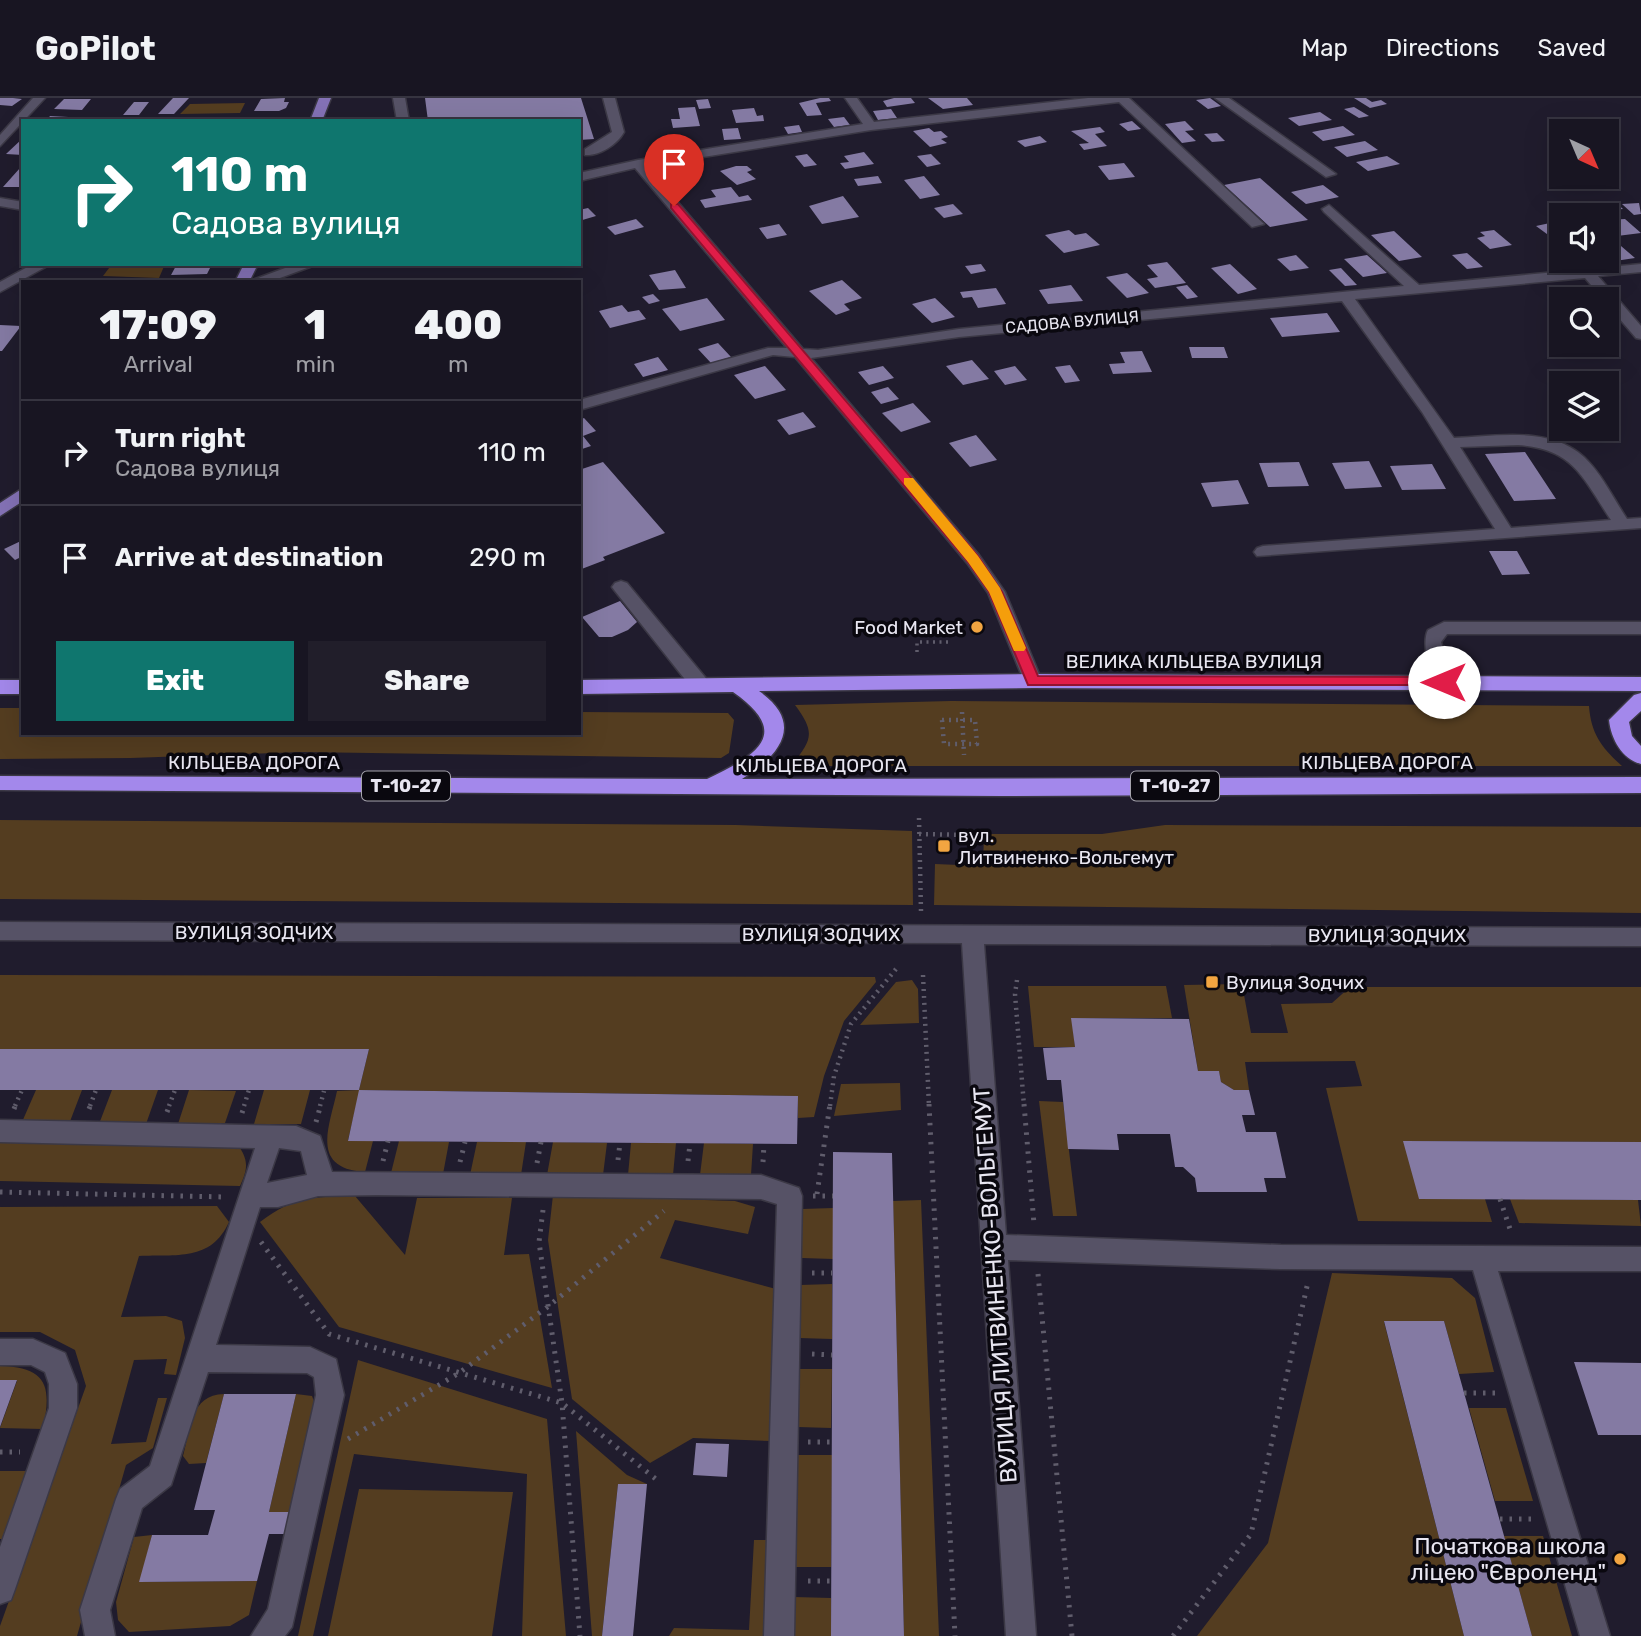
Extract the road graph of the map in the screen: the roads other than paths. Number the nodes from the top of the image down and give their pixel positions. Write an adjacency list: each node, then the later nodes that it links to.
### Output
1 (39, 98): 11 (street)
2 (325, 98): 8 (main road)
3 (399, 98): 9 (street)
4 (609, 98): 12 (street)
5 (851, 98): 10 (street)
6 (1121, 98): 10 (street); 20 (street)
7 (1221, 98): 15 (street)
8 (317, 119)
9 (403, 119)
10 (871, 126): 13 (street)
11 (0, 142)
12 (584, 153): 14 (street)
13 (638, 164): 14 (street); 31 (street)
14 (605, 171): 16 (street)
15 (1330, 174)
16 (581, 177)
17 (0, 202): 18 (street)
18 (21, 206)
19 (1329, 209): 28 (street)
20 (1257, 224)
21 (40, 266): 26 (street)
22 (305, 266): 25 (street)
23 (1641, 268): 24 (street, САДОВА ВУЛИЦЯ)
24 (1588, 274): 28 (street, САДОВА ВУЛИЦЯ); 30 (street)
25 (260, 280)
26 (1, 288): 27 (street)
27 (21, 288)
28 (1416, 290): 29 (street, САДОВА ВУЛИЦЯ)
29 (1346, 297): 31 (street, САДОВА ВУЛИЦЯ); 33 (street)
30 (1641, 335)
31 (799, 353): 32 (street, САДОВА ВУЛИЦЯ); 42 (street)
32 (581, 404)
33 (1451, 443): 36 (street); 38 (street)
34 (21, 494): 35 (main road)
35 (0, 510)
36 (1621, 523): 37 (street); 38 (street)
37 (1641, 523)
38 (1505, 532): 39 (street)
39 (1263, 552)
40 (621, 587): 49 (street)
41 (1641, 628): 43 (street)
42 (1033, 681): 43 (highway, ВЕЛИКА КІЛЬЦЕВА ВУЛИЦЯ); 45 (highway, ВЕЛИКА КІЛЬЦЕВА ВУЛИЦЯ)
43 (1444, 682): 44 (highway, ВЕЛИКА КІЛЬЦЕВА ВУЛИЦЯ)
44 (1641, 684)
45 (738, 686): 49 (highway, ВЕЛИКА КІЛЬЦЕВА ВУЛИЦЯ); 54 (highway)
46 (0, 687): 47 (highway)
47 (21, 687)
48 (581, 687): 49 (highway, ВЕЛИКА КІЛЬЦЕВА ВУЛИЦЯ)
49 (702, 687)
50 (1641, 700): 51 (highway)
51 (1641, 757)
52 (0, 783): 54 (highway, КІЛЬЦЕВА ДОРОГА / Т-10-27)
53 (1641, 785): 54 (highway, КІЛЬЦЕВА ДОРОГА / Т-10-27)
54 (708, 787)
55 (0, 931): 56 (street, ВУЛИЦЯ ЗОДЧИХ)
56 (972, 934): 57 (street, ВУЛИЦЯ ЗОДЧИХ); 62 (street, ВУЛИЦЯ ЛИТВИНЕНКО-ВОЛЬГЕМУТ)
57 (1641, 937)
58 (0, 1131): 59 (street)
59 (271, 1137): 60 (street); 61 (street)
60 (318, 1184): 61 (street); 70 (street)
61 (247, 1206): 66 (street)
62 (993, 1247): 63 (street); 71 (street, ВУЛИЦЯ ЛИТВИНЕНКО-ВОЛЬГЕМУТ)
63 (1482, 1259): 64 (street); 72 (street)
64 (1641, 1259)
65 (0, 1352): 67 (street)
66 (197, 1358): 68 (street); 69 (street)
67 (0, 1589)
68 (100, 1636)
69 (267, 1636)
70 (779, 1636)
71 (1021, 1636)
72 (1594, 1636)

